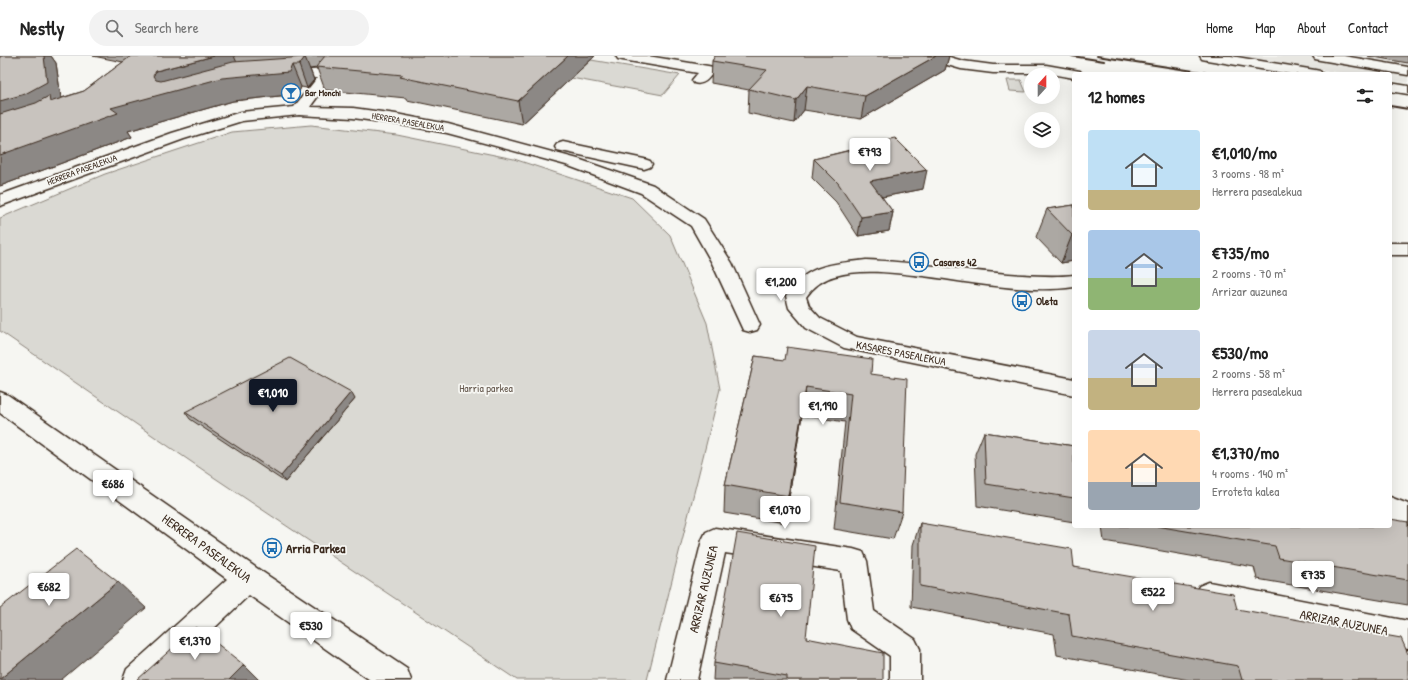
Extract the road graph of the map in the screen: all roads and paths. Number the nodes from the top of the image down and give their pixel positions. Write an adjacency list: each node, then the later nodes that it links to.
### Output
1 (623, 56): 9 (street)
2 (932, 56): 7 (street)
3 (1207, 56): 6 (street)
4 (1320, 56): 5 (street)
5 (1408, 71)
6 (1302, 72)
7 (1072, 73)
8 (265, 77): 12 (street)
9 (699, 80)
10 (1392, 87): 11 (street)
11 (1408, 90)
12 (299, 111): 13 (street, HERRERA PASEALEKUA); 15 (street, HERRERA PASEALEKUA)
13 (422, 124): 14 (street); 19 (street, HERRERA PASEALEKUA)
14 (644, 164)
15 (0, 201)
16 (1392, 249): 17 (street)
17 (1408, 249)
18 (1072, 281): 20 (street, KASARES PASEALEKUA)
19 (750, 325)
20 (1072, 387)
21 (0, 401): 24 (street, HERRERA PASEALEKUA)
22 (1392, 509): 23 (street)
23 (1408, 516)
24 (248, 578): 27 (street); 28 (street, HERRERA PASEALEKUA)
25 (1209, 595): 26 (street, ARRIZAR AUZUNEA)
26 (1408, 635)
27 (138, 680)
28 (396, 680)
29 (682, 680): 30 (street, ARRIZAR AUZUNEA)
30 (905, 680)

